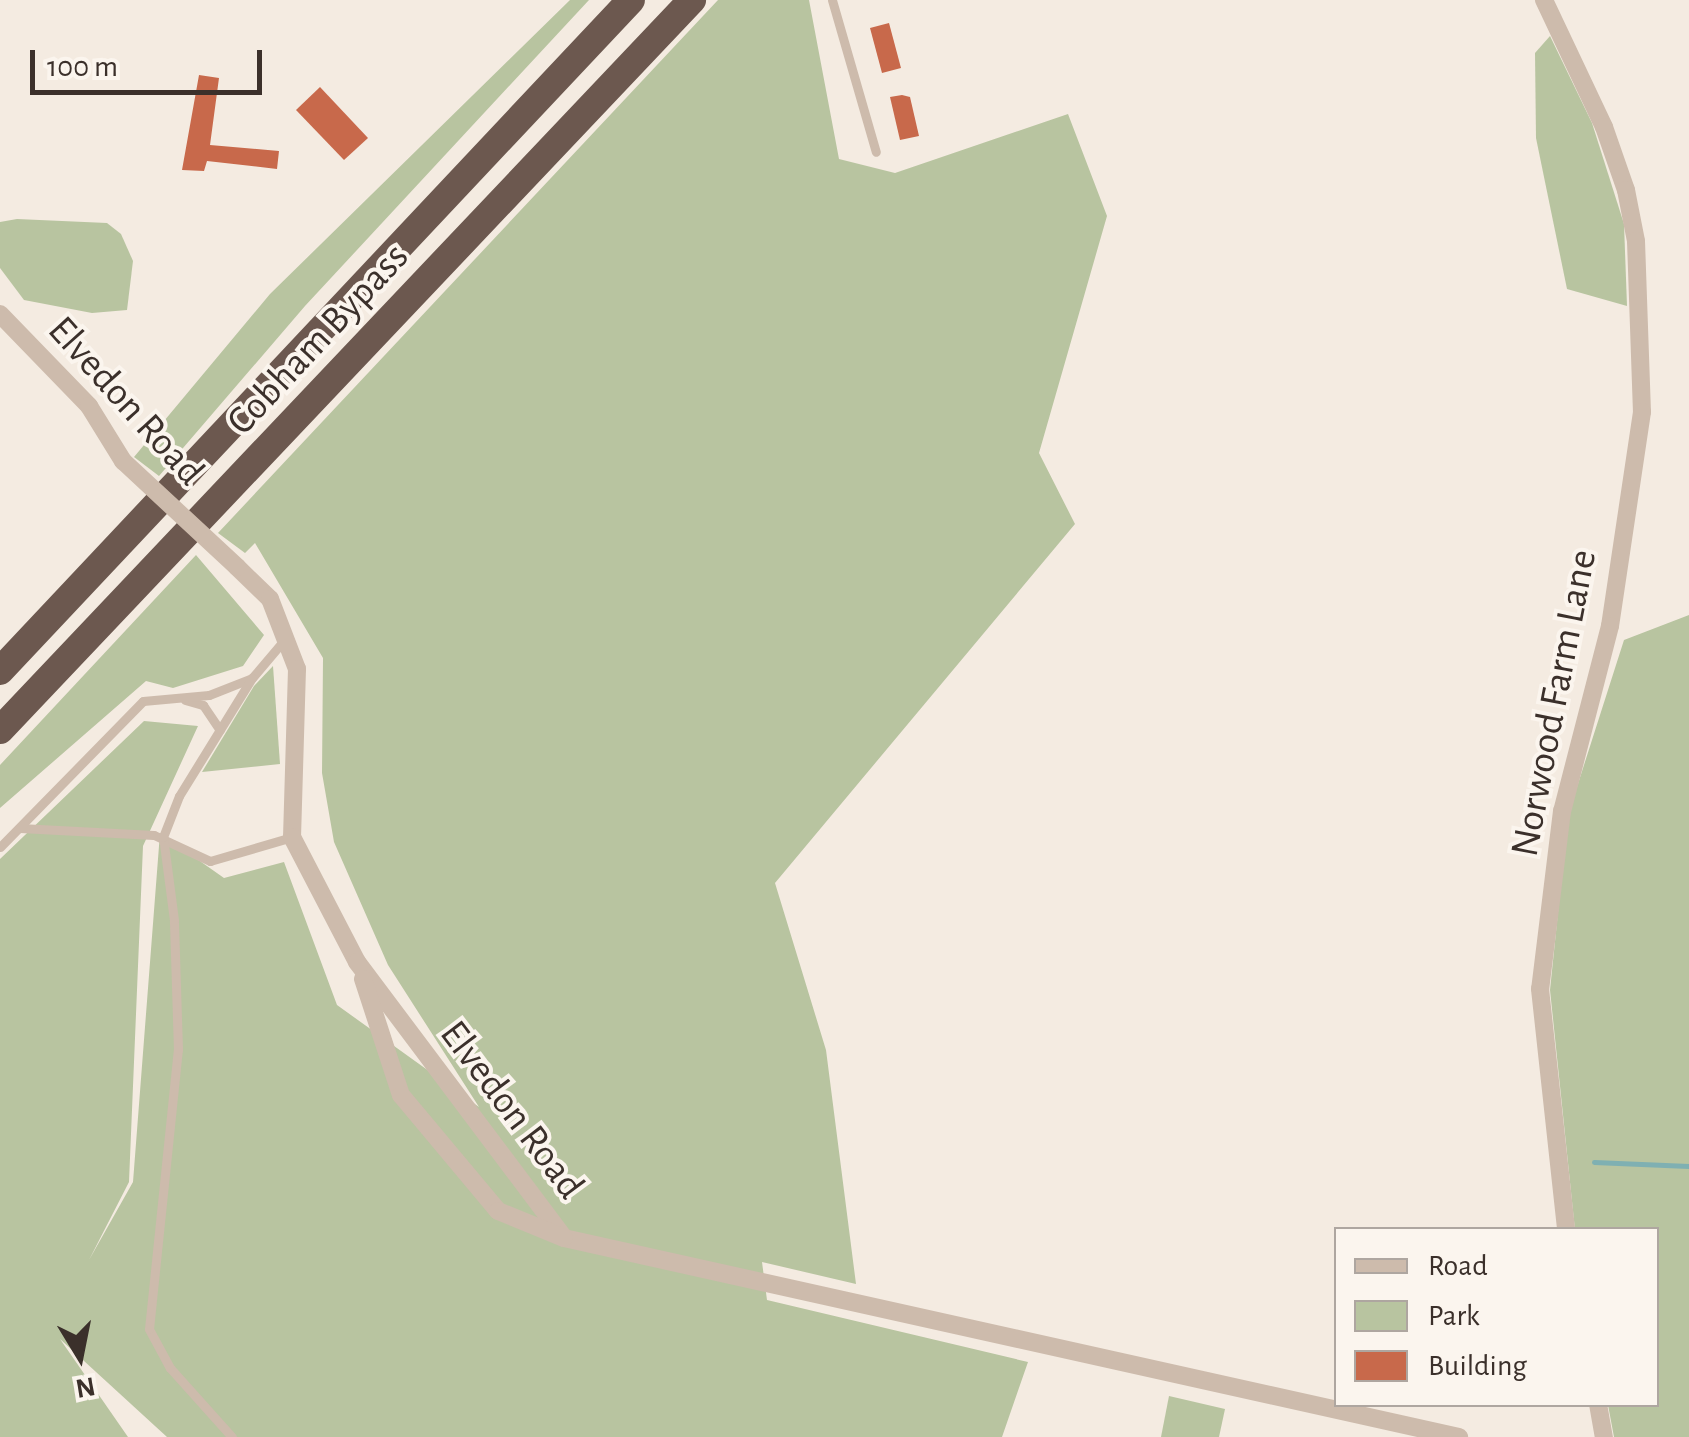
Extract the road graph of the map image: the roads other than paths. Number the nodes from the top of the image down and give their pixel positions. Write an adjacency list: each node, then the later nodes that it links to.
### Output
1 (631, 0): 8 (highway, Cobham Bypass)
2 (692, 0): 11 (highway, Cobham Bypass)
3 (832, 0): 5 (lane)
4 (1544, 0): 18 (street, Norwood Farm Lane)
5 (876, 152)
6 (0, 314): 7 (street, Elvedon Road, bridge)
7 (286, 639): 9 (lane); 14 (street, Elvedon Road)
8 (0, 671)
9 (252, 678): 10 (lane); 12 (lane)
10 (178, 698): 12 (lane); 13 (lane)
11 (0, 730)
12 (220, 730): 15 (lane)
13 (19, 828): 15 (lane); 16 (lane)
14 (292, 836): 15 (lane); 17 (street, Elvedon Road)
15 (163, 838): 21 (lane)
16 (0, 847)
17 (357, 962): 19 (street, Elvedon Road); 19 (street)
18 (1566, 1227)
19 (564, 1238): 22 (street, Elvedon Road)
20 (1599, 1407): 23 (street)
21 (232, 1437)
22 (1459, 1437)
23 (1604, 1437)

